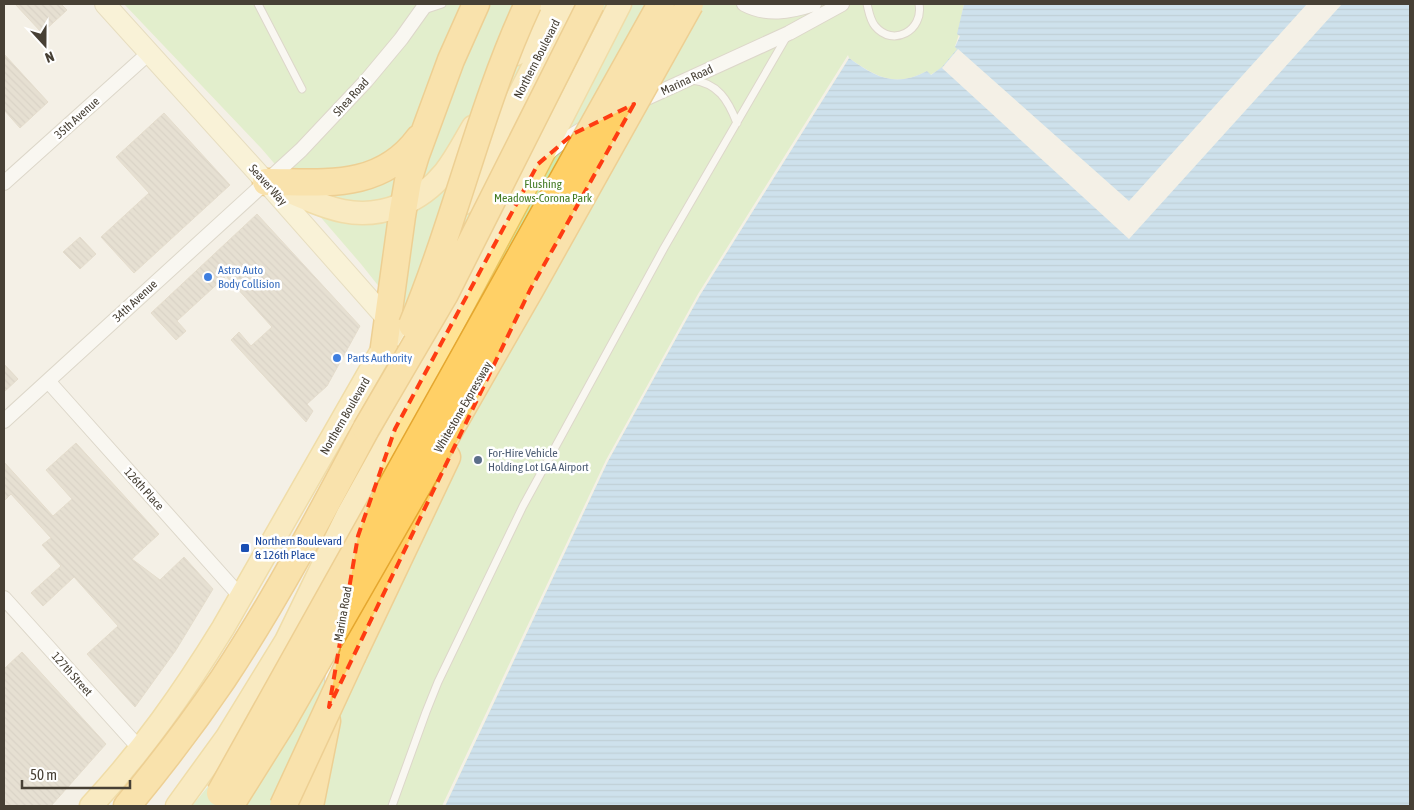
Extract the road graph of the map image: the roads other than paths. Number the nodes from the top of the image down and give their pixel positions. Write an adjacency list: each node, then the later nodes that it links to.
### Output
1 (105, 4): 19 (main road, Seaver Way)
2 (258, 4): 21 (lane)
3 (442, 4): 17 (lane)
4 (476, 4): 23 (highway)
5 (528, 4): 33 (highway, bridge)
6 (547, 4): 27 (main road)
7 (565, 4): 29 (main road, Northern Boulevard)
8 (591, 4): 33 (highway, bridge)
9 (620, 4): 24 (main road)
10 (661, 4): 42 (highway, bridge)
11 (690, 4): 28 (highway, Whitestone Expressway, bridge)
12 (744, 4): 13 (street)
13 (814, 4)
14 (842, 4): 18 (street, Marina Road)
15 (867, 4): 16 (lane)
16 (919, 4)
17 (424, 8): 25 (street, Shea Road)
18 (789, 33): 20 (street, Marina Road); 22 (lane)
19 (150, 52): 25 (main road, Seaver Way); 26 (street, 35th Avenue)
20 (688, 80): 22 (lane); 24 (street, Marina Road)
21 (302, 89)
22 (737, 123): 47 (lane)
23 (424, 132): 25 (highway); 27 (highway)
24 (538, 164): 30 (main road)
25 (266, 182): 27 (main road); 29 (main road, Seaver Way); 31 (street, 34th Avenue)
26 (4, 183)
27 (404, 204): 29 (highway)
28 (530, 290): 43 (highway, Whitestone Expressway, bridge); 44 (highway, bridge)
29 (389, 332): 30 (main road, Seaver Way); 35 (main road, Northern Boulevard)
30 (434, 360): 34 (main road)
31 (48, 381): 32 (street, 34th Avenue); 35 (street, 126th Place)
32 (4, 420)
33 (366, 429): 40 (highway)
34 (395, 429): 37 (street, Marina Road); 41 (main road)
35 (241, 597): 38 (main road, Northern Boulevard)
36 (4, 598): 38 (street, 127th Street)
37 (327, 720): 45 (highway); 46 (street, Marina Road)
38 (141, 750): 39 (main road, Northern Boulevard)
39 (91, 806)
40 (127, 806)
41 (177, 806)
42 (212, 806)
43 (230, 806)
44 (283, 806)
45 (310, 806)
46 (321, 806)
47 (392, 806)

